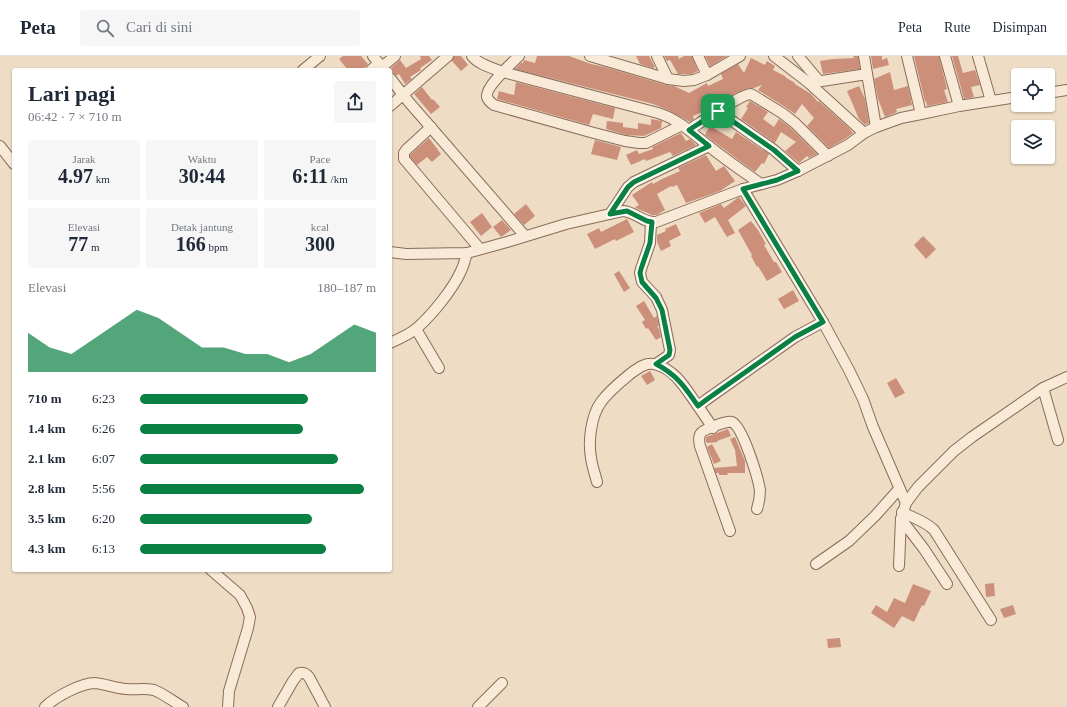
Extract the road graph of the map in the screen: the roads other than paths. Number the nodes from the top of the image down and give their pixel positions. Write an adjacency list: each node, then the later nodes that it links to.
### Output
1 (320, 56): 18 (street)
2 (395, 56): 17 (street)
3 (448, 56): 27 (street)
4 (472, 56): 19 (street)
5 (519, 56): 19 (street)
6 (590, 56): 16 (street)
7 (656, 56): 22 (street)
8 (698, 56): 21 (street)
9 (740, 56): 21 (street)
10 (774, 56): 24 (street)
11 (798, 56): 24 (street)
12 (864, 56): 20 (street)
13 (907, 56): 33 (street)
14 (945, 56): 31 (street)
15 (978, 56): 29 (street)
16 (612, 59): 22 (street)
17 (378, 65)
18 (305, 68)
19 (504, 72): 36 (street); 36 (street)
20 (867, 74): 24 (street); 35 (street)
21 (707, 75): 22 (street)
22 (668, 79)
23 (392, 81): 27 (street)
24 (814, 82): 37 (street)
25 (1067, 90): 26 (street)
26 (1055, 92)
27 (403, 95): 30 (street); 34 (street)
28 (1011, 98): 29 (street)
29 (991, 101): 31 (street)
30 (392, 104)
31 (959, 106): 33 (street)
32 (718, 111): 36 (street); 40 (street); 42 (street)
33 (921, 114): 35 (street)
34 (431, 127): 47 (street); 48 (street)
35 (876, 127): 37 (street)
36 (685, 128): 39 (street)
37 (864, 133): 40 (street)
38 (0, 146): 41 (street)
39 (709, 146): 43 (street); 45 (street)
40 (828, 156): 42 (street)
41 (12, 161)
42 (798, 171): 43 (street)
43 (761, 184): 44 (street)
44 (743, 189): 46 (street); 51 (street)
45 (610, 214): 46 (street); 47 (street)
46 (652, 222): 54 (street)
47 (525, 236): 48 (street)
48 (480, 249): 50 (street)
49 (392, 252): 50 (street)
50 (466, 253): 52 (street)
51 (823, 322): 58 (street); 62 (street)
52 (416, 329): 53 (street); 55 (street)
53 (392, 343)
54 (656, 364): 58 (street); 61 (street)
55 (439, 368)
56 (1067, 377): 57 (street)
57 (1043, 388): 60 (street); 64 (street)
58 (698, 406): 59 (street)
59 (713, 428): 63 (street); 65 (street)
60 (1058, 440)
61 (597, 482)
62 (899, 489): 64 (street); 66 (street)
63 (756, 509)
64 (903, 511): 67 (street); 69 (street); 70 (street)
65 (730, 531)
66 (816, 564)
67 (900, 566)
68 (213, 572): 74 (street)
69 (947, 584)
70 (991, 620)
71 (502, 683): 77 (street)
72 (45, 707): 73 (street)
73 (183, 707)
74 (228, 707)
75 (278, 707): 76 (street)
76 (325, 707)
77 (478, 707)

